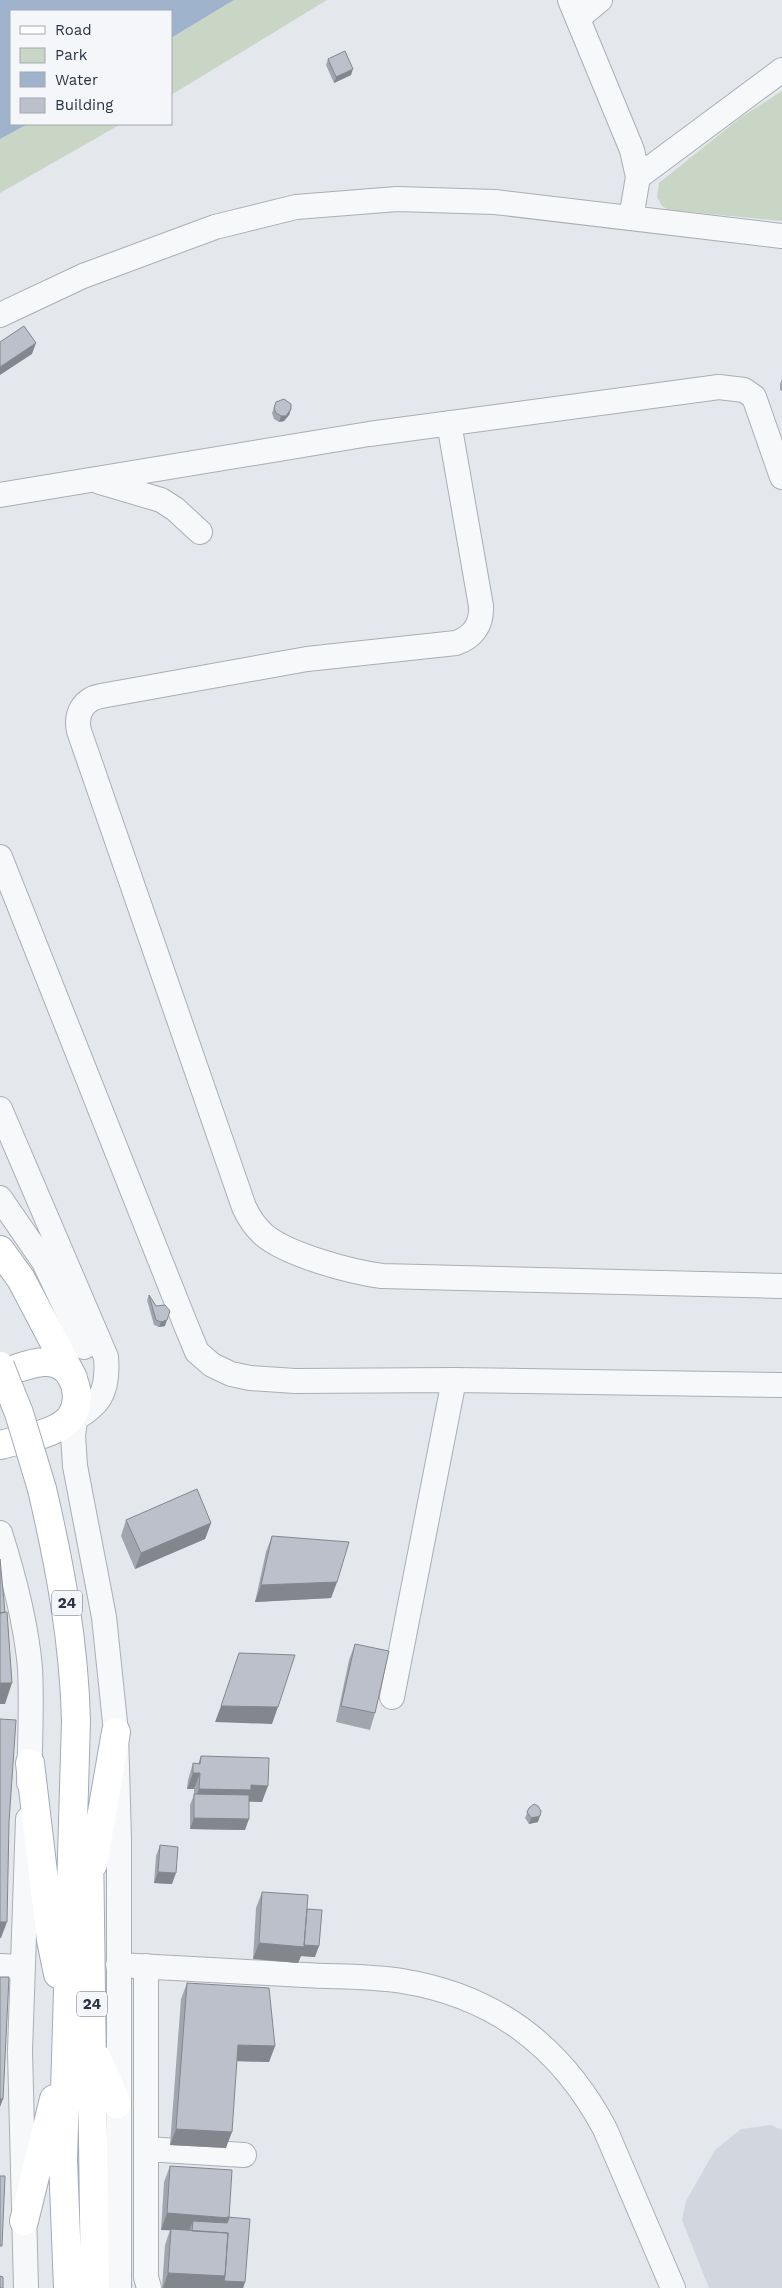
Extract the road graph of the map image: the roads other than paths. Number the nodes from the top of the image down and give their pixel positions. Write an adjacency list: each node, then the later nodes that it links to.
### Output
1 (600, 0): 2 (street)
2 (574, 9): 4 (street)
3 (781, 71): 4 (street)
4 (638, 177): 5 (street)
5 (631, 218): 6 (street); 7 (street)
6 (782, 236)
7 (0, 315)
8 (449, 423): 9 (street); 10 (street); 17 (street)
9 (780, 467)
10 (88, 479): 11 (street); 12 (street)
11 (0, 495)
12 (200, 532)
13 (0, 857): 21 (street)
14 (0, 1110): 18 (street)
15 (0, 1198): 18 (street)
16 (0, 1250): 18 (main road)
17 (782, 1286)
18 (72, 1351): 20 (main road); 23 (main road); 23 (street)
19 (0, 1366): 27 (main road, 24, bridge)
20 (0, 1374)
21 (454, 1380): 22 (street); 26 (street)
22 (782, 1385)
23 (71, 1407): 24 (main road); 28 (street)
24 (0, 1445)
25 (0, 1533): 29 (street)
26 (392, 1697)
27 (76, 1720): 30 (main road, 24); 34 (main road, 24)
28 (116, 1732): 30 (main road); 31 (street)
29 (30, 1763): 32 (street); 34 (main road)
30 (91, 1876): 35 (main road, 24)
31 (118, 1964): 33 (street); 36 (street)
32 (11, 1966): 37 (street)
33 (146, 1966): 38 (street); 46 (street)
34 (68, 2014): 35 (main road, 24)
35 (80, 2046): 36 (main road); 40 (main road); 42 (main road, 24); 43 (main road, 24)
36 (117, 2104): 44 (street)
37 (11, 2119): 40 (street)
38 (146, 2149): 39 (street); 45 (street)
39 (244, 2155)
40 (24, 2221): 41 (street)
41 (26, 2288)
42 (68, 2288)
43 (95, 2288)
44 (119, 2288)
45 (148, 2288)
46 (673, 2288)

